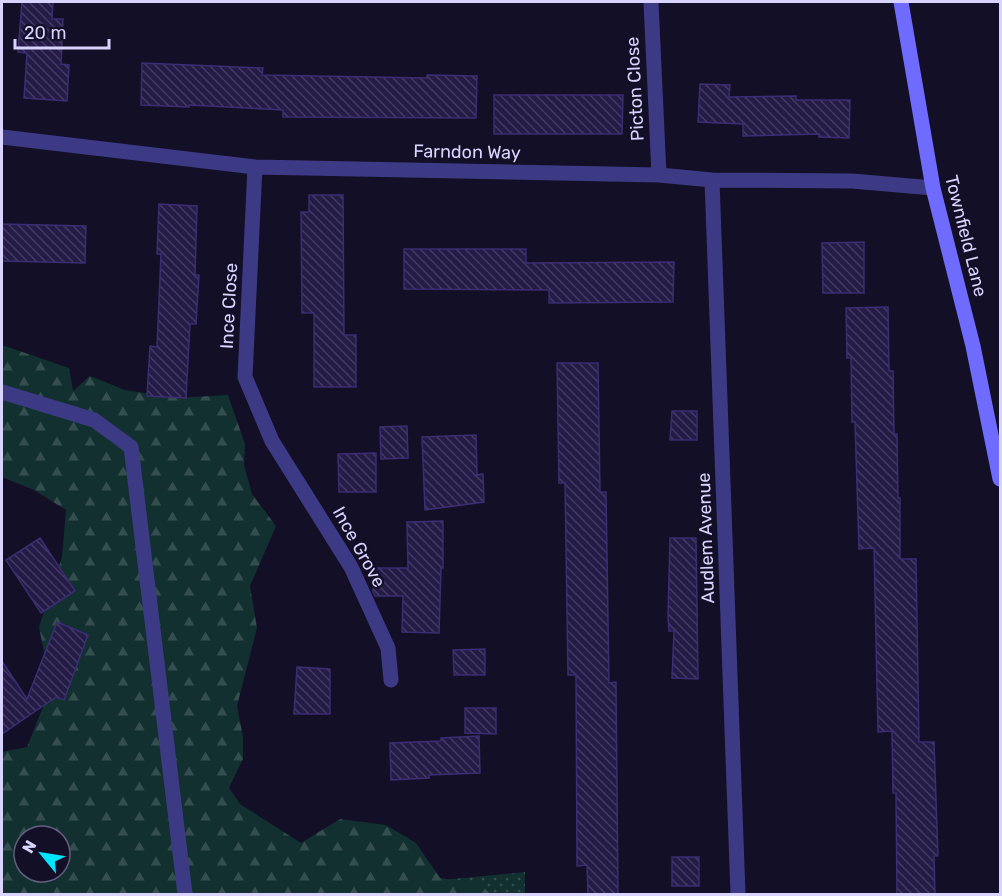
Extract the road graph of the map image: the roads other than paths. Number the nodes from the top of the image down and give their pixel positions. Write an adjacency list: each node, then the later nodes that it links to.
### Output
1 (651, 2): 5 (street, Picton Close)
2 (901, 2): 7 (street, Townfield Lane)
3 (2, 137): 4 (street, Farndon Way)
4 (255, 167): 5 (street, Farndon Way); 10 (street, Ince Close)
5 (658, 175): 6 (street, Farndon Way)
6 (712, 180): 7 (street, Farndon Way); 14 (street, Audlem Avenue)
7 (933, 188): 9 (street, Townfield Lane)
8 (2, 392): 13 (street)
9 (995, 426): 11 (street, Townfield Lane)
10 (272, 441): 12 (street, Ince Grove)
11 (1000, 479)
12 (391, 680)
13 (185, 894)
14 (738, 894)

